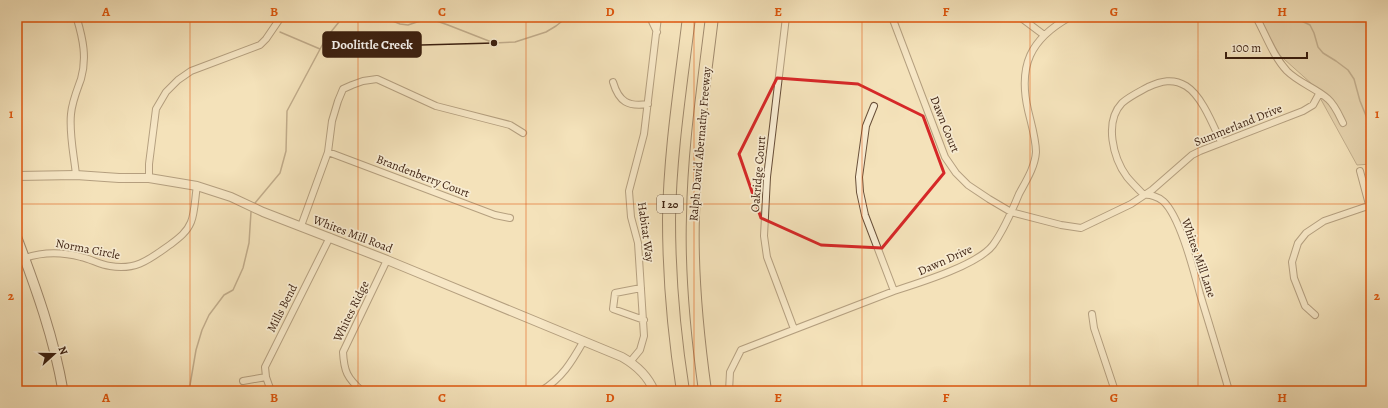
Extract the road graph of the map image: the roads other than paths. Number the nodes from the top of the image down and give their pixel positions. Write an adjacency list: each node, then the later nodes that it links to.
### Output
1 (77, 17): 23 (street)
2 (280, 17): 25 (street)
3 (650, 17): 12 (street)
4 (658, 17): 12 (street, Habitat Way)
5 (689, 17): 53 (highway, Ralph David Abernathy Freeway / I 20)
6 (712, 17): 54 (highway, Ralph David Abernathy Freeway / I 20)
7 (786, 17): 41 (street, Oakridge Court)
8 (892, 17): 29 (street, Dawn Court)
9 (1020, 17): 13 (street)
10 (1070, 17): 13 (street, Dawn Drive)
11 (1256, 17): 15 (street)
12 (657, 32): 16 (street, Habitat Way)
13 (1044, 35): 29 (street, Dawn Drive)
14 (613, 82): 16 (street)
15 (1319, 94): 18 (street); 20 (street, Summerland Drive)
16 (648, 104): 36 (street, Habitat Way)
17 (874, 106): 37 (street)
18 (1343, 123)
19 (523, 133): 21 (street)
20 (1221, 142): 27 (street, Summerland Drive); 27 (street, Whites Mill Lane)
21 (328, 152): 30 (street, Brandenberry Court); 31 (street)
22 (1360, 171): 28 (street)
23 (76, 175): 24 (street, Whites Mill Road); 25 (street, Whites Mill Road)
24 (17, 176)
25 (149, 178): 26 (street, Whites Mill Road)
26 (197, 186): 31 (street, Whites Mill Road); 34 (street, Norma Circle)
27 (1144, 195): 29 (street, Summerland Drive); 57 (street, Whites Mill Lane)
28 (1370, 208): 39 (street)
29 (1011, 212): 37 (street, Dawn Drive)
30 (510, 218)
31 (301, 226): 32 (street, Whites Mill Road)
32 (330, 237): 35 (street, Whites Mill Road); 44 (street, Mills Bend)
33 (17, 238): 34 (main road)
34 (24, 258): 47 (main road)
35 (387, 260): 42 (street, Whites Mill Road); 49 (street, Whites Ridge)
36 (641, 288): 40 (street, Habitat Way); 40 (street)
37 (894, 291): 41 (street, Dawn Drive)
38 (1092, 314): 56 (street)
39 (1315, 315)
40 (644, 320): 43 (street, Habitat Way)
41 (794, 329): 55 (street, Dawn Drive)
42 (583, 342): 43 (street, Whites Mill Road); 46 (street)
43 (630, 362): 52 (street, Whites Mill Road)
44 (266, 377): 45 (street); 48 (street)
45 (243, 381)
46 (551, 385): 50 (street); 51 (street)
47 (63, 391)
48 (271, 391)
49 (362, 391)
50 (541, 391)
51 (556, 391)
52 (654, 391)
53 (683, 391)
54 (705, 391)
55 (729, 391)
56 (1116, 391)
57 (1229, 391)

